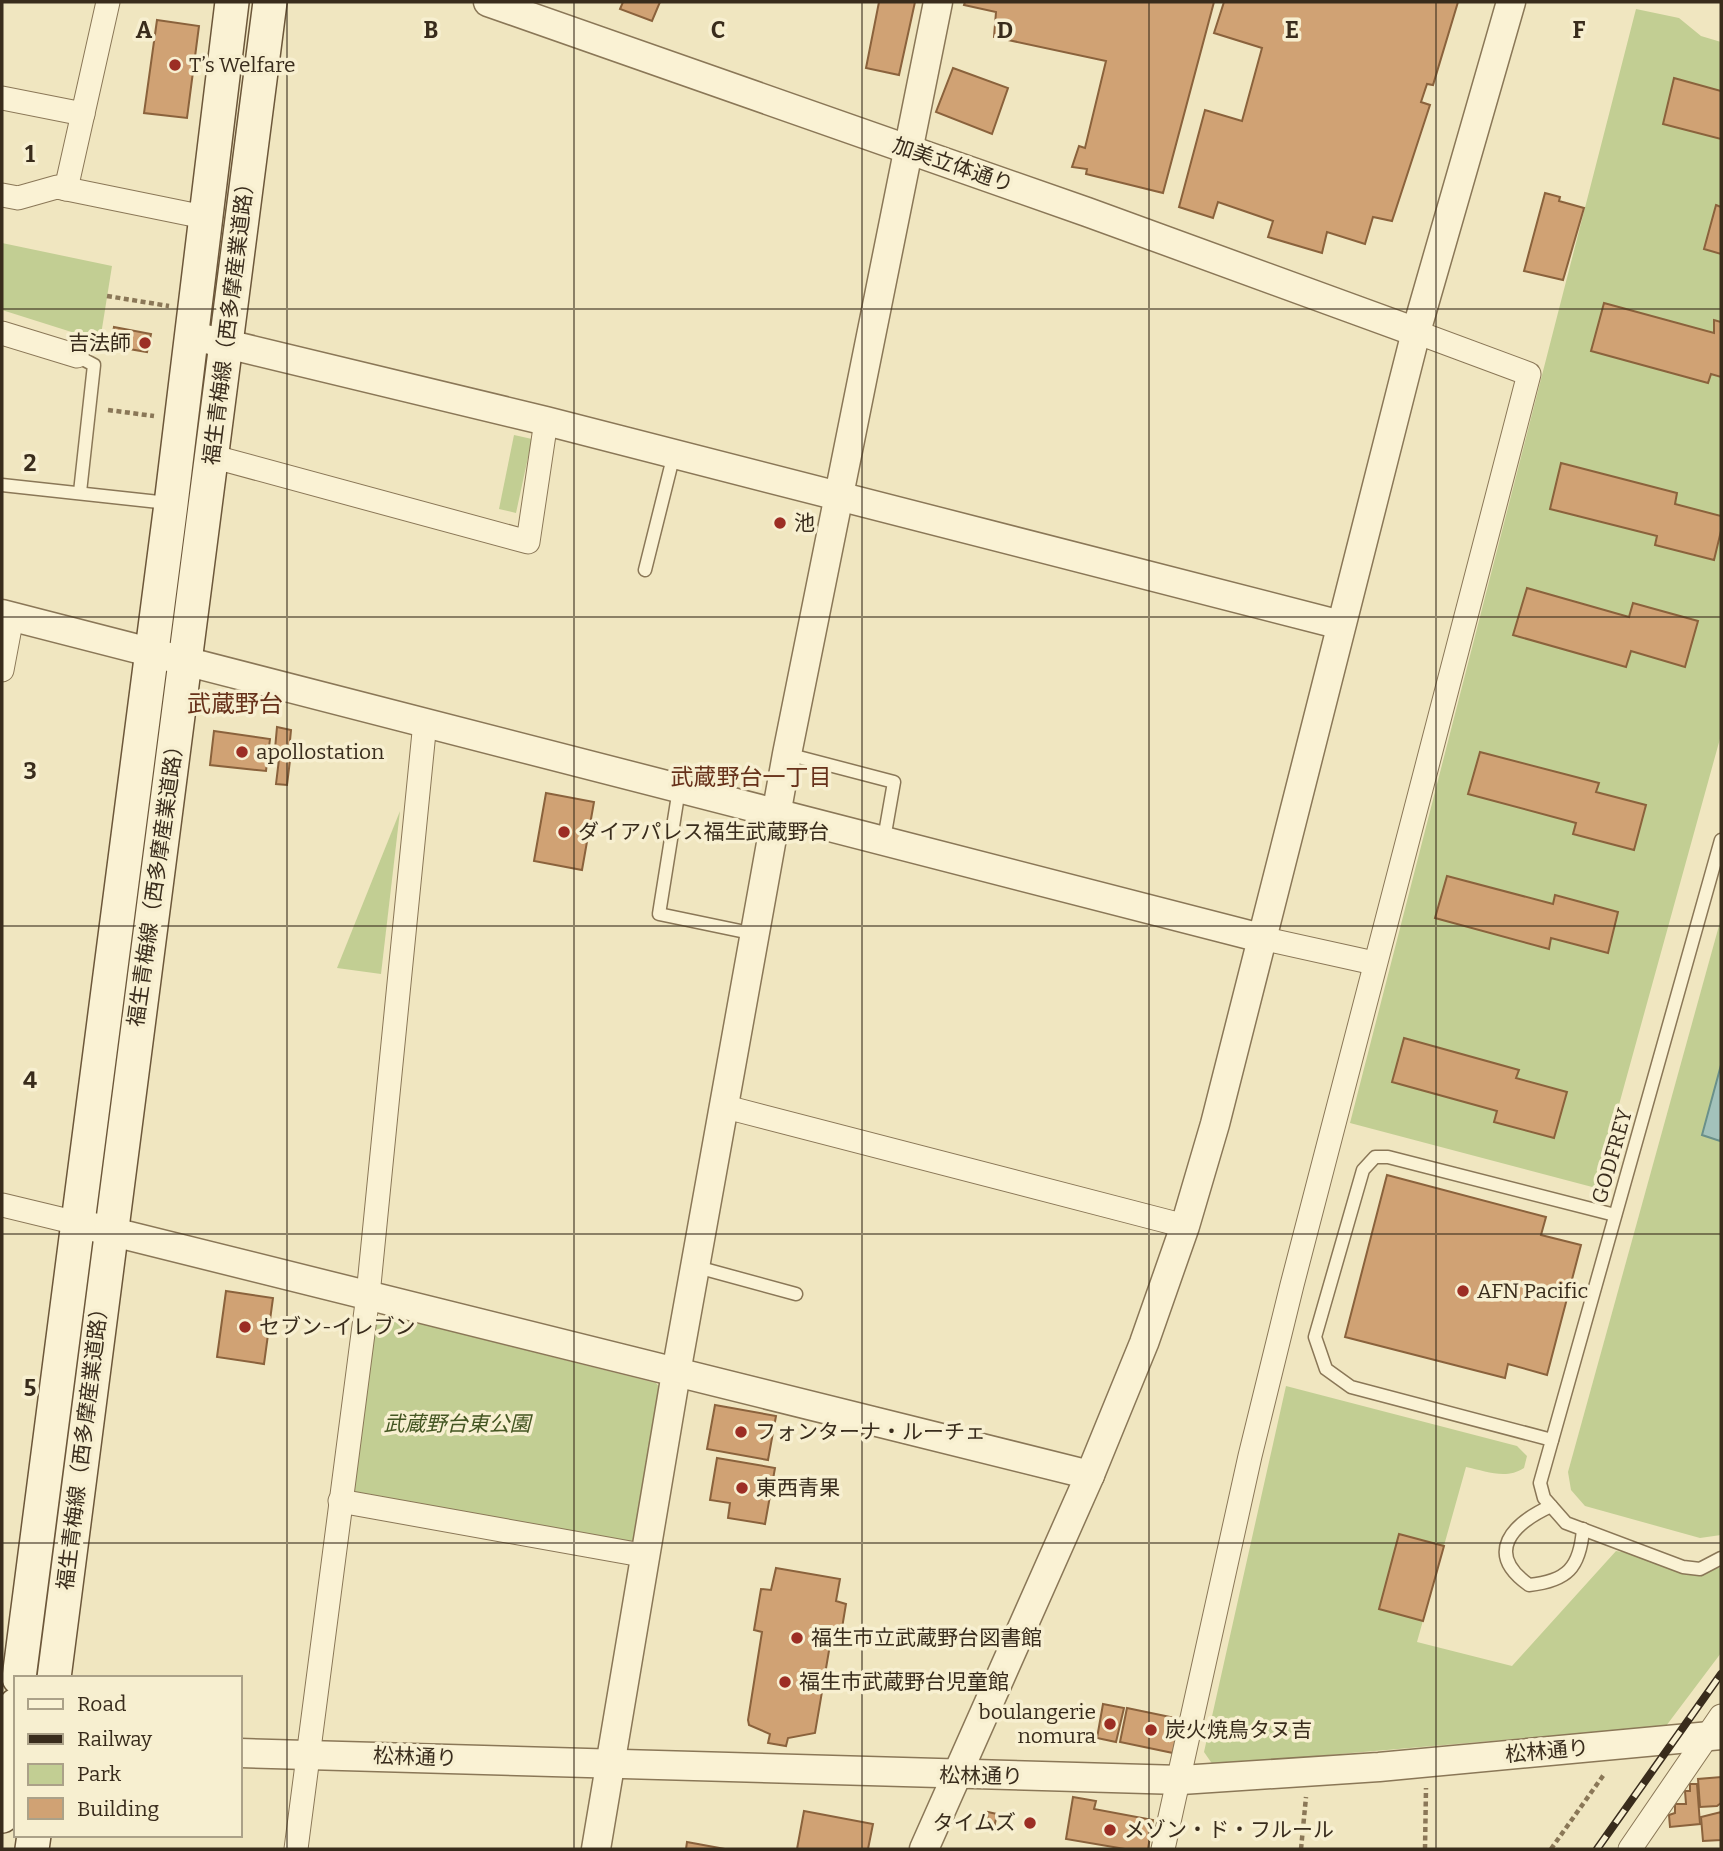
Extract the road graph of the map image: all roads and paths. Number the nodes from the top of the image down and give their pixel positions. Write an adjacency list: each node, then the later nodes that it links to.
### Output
1 (108, 2): 8 (street)
2 (232, 2): 12 (main road, 福生青梅線（西多摩産業道路）)
3 (270, 2): 17 (main road, 福生青梅線（西多摩産業道路）)
4 (488, 2): 9 (street, 加美立体通り)
5 (938, 2): 9 (street)
6 (1511, 2): 16 (street)
7 (2, 97): 8 (street)
8 (83, 114): 10 (street)
9 (908, 150): 16 (street, 加美立体通り); 26 (street)
10 (66, 189): 11 (street); 12 (street)
11 (2, 195)
12 (204, 217): 14 (main road, 福生青梅線（西多摩産業道路）)
13 (107, 296): 14 (path)
14 (192, 323): 17 (street); 20 (main road, 福生青梅線（西多摩産業道路）)
15 (2, 332): 18 (street)
16 (1416, 332): 30 (street); 42 (street)
17 (226, 342): 21 (street); 23 (main road, 福生青梅線（西多摩産業道路）)
18 (77, 356): 19 (lane)
19 (89, 407): 20 (path); 25 (lane)
20 (181, 420): 27 (main road, 福生青梅線（西多摩産業道路）)
21 (546, 421): 22 (street); 23 (street)
22 (674, 454): 26 (street); 28 (lane)
23 (211, 456): 32 (main road, 福生青梅線（西多摩産業道路）)
24 (2, 485): 25 (lane)
25 (80, 492): 27 (lane)
26 (839, 496): 30 (street); 35 (street)
27 (171, 504): 31 (main road, 福生青梅線（西多摩産業道路）)
28 (645, 570)
29 (7, 616): 31 (street); 33 (street)
30 (1340, 625): 41 (street)
31 (152, 654): 32 (street); 46 (main road, 福生青梅線（西多摩産業道路）)
32 (186, 662): 34 (street); 48 (main road, 福生青梅線（西多摩産業道路）)
33 (2, 670)
34 (425, 722): 36 (street); 51 (street)
35 (787, 754): 37 (street); 38 (lane)
36 (680, 788): 37 (street); 40 (lane)
37 (777, 812): 38 (street); 40 (street)
38 (884, 839): 41 (street)
39 (1721, 840): 45 (lane, GODFREY)
40 (755, 934): 43 (street)
41 (1261, 938): 42 (street); 47 (street)
42 (1374, 964): 72 (street)
43 (726, 1107): 47 (street); 49 (street)
44 (2, 1205): 46 (street)
45 (1615, 1215): 53 (lane, GODFREY); 53 (lane)
46 (77, 1223): 48 (street); 60 (main road, 福生青梅線（西多摩産業道路）)
47 (1185, 1226): 54 (street)
48 (111, 1231): 51 (street); 61 (main road, 福生青梅線（西多摩産業道路）)
49 (697, 1267): 50 (lane); 52 (street)
50 (796, 1294)
51 (368, 1296): 52 (street); 55 (street)
52 (676, 1373): 54 (street); 58 (street)
53 (1552, 1440): 56 (lane, GODFREY)
54 (1090, 1475): 71 (street)
55 (340, 1501): 58 (street); 67 (street)
56 (1551, 1506): 57 (lane); 57 (lane)
57 (1583, 1529): 59 (lane)
58 (647, 1556): 69 (street)
59 (1721, 1558)
60 (19, 1676)
61 (54, 1676)
62 (14, 1718): 65 (main road)
63 (1717, 1729): 64 (street, 松林通り); 81 (street)
64 (1616, 1745): 68 (street, 松林通り); 80 (path)
65 (9, 1752): 73 (main road)
66 (242, 1753): 67 (street, 松林通り)
67 (309, 1754): 69 (street, 松林通り); 74 (street)
68 (1426, 1763): 70 (street, 松林通り); 79 (path)
69 (609, 1764): 71 (street, 松林通り); 75 (street)
70 (1309, 1772): 72 (street, 松林通り); 78 (path)
71 (957, 1776): 72 (street, 松林通り); 76 (street)
72 (1181, 1780): 77 (street)
73 (2, 1816)
74 (296, 1849)
75 (596, 1849)
76 (924, 1849)
77 (1163, 1849)
78 (1301, 1849)
79 (1425, 1849)
80 (1551, 1849)
81 (1630, 1849)

